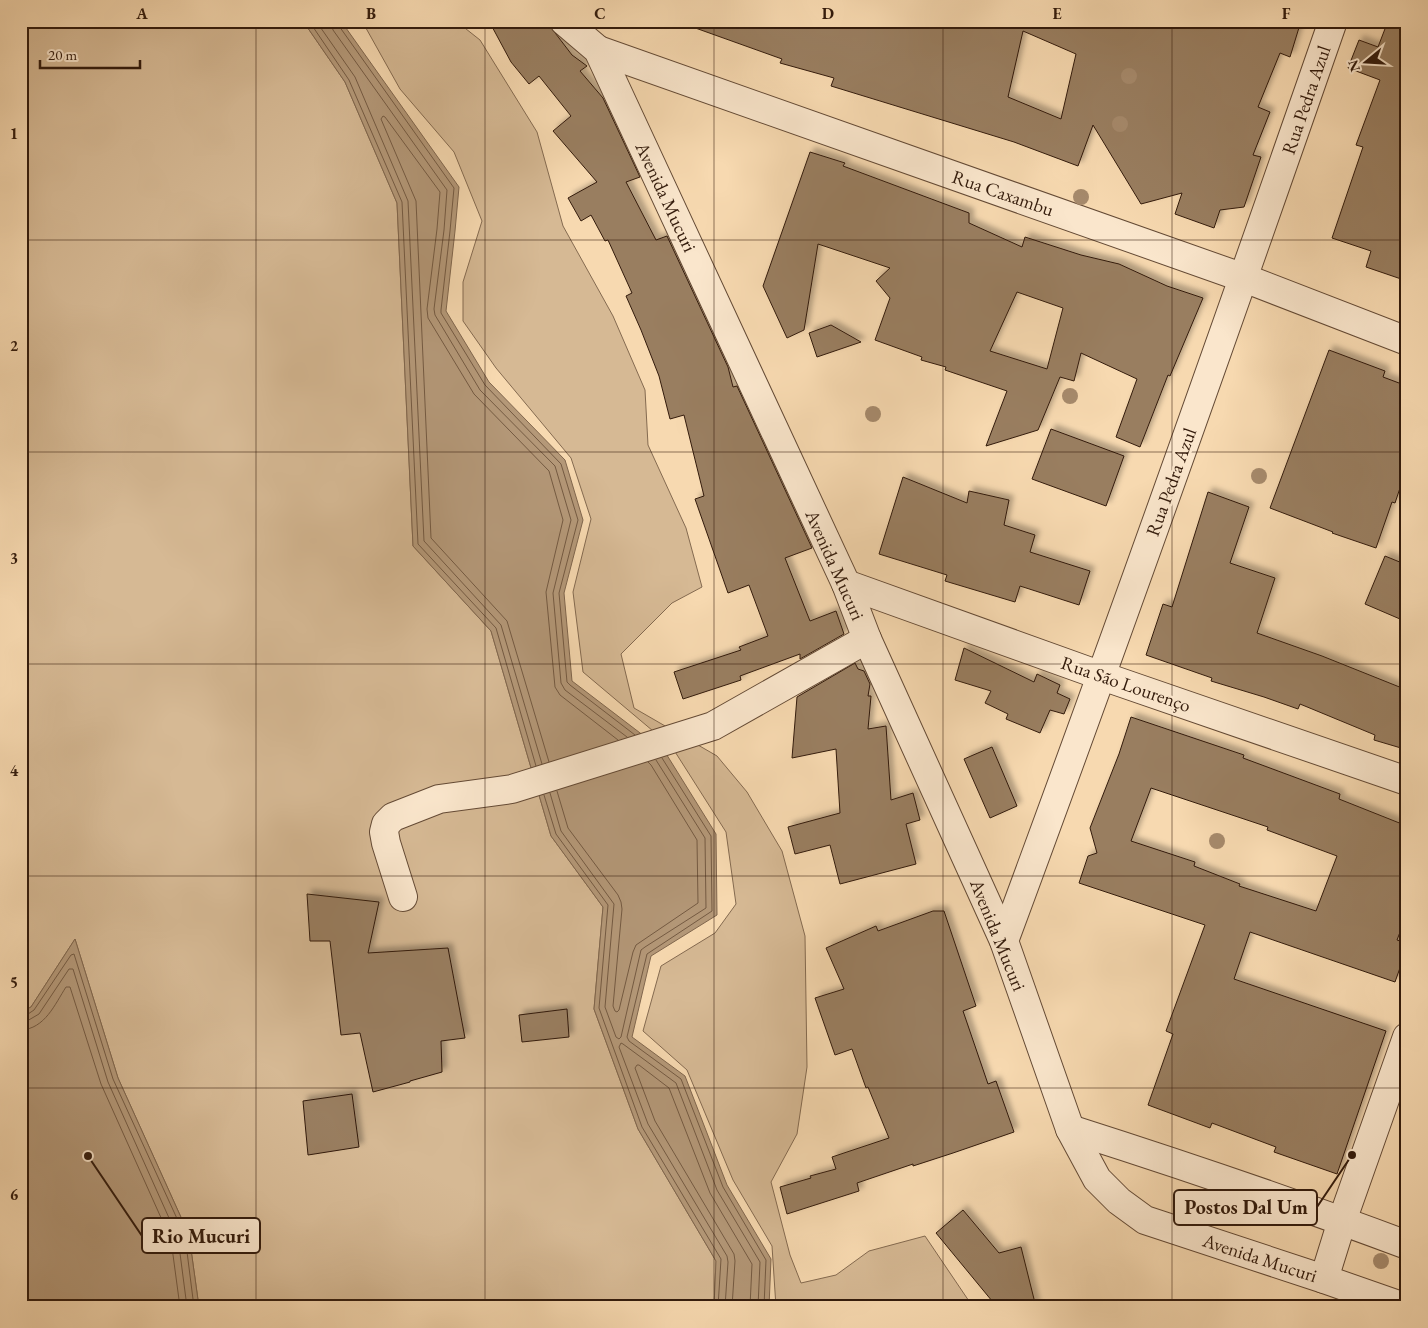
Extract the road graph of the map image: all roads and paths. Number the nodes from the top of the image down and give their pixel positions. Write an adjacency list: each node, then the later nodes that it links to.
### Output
1 (564, 21): 3 (street, Avenida Mucuri)
2 (1334, 21): 4 (street, Rua Pedra Azul)
3 (598, 50): 4 (street, Rua Caxambu); 6 (street, Avenida Mucuri)
4 (1244, 278): 5 (street, Rua Caxambu); 8 (street, Rua Pedra Azul)
5 (1407, 341)
6 (846, 584): 7 (street, Avenida Mucuri); 8 (street, Rua São Lourenço)
7 (867, 639): 10 (street); 11 (street, Avenida Mucuri)
8 (1102, 676): 9 (street, Rua São Lourenço); 11 (street, Rua Pedra Azul)
9 (1407, 781)
10 (403, 897)
11 (1004, 942): 13 (street, Avenida Mucuri)
12 (1407, 1036): 14 (street)
13 (1070, 1129): 14 (street); 16 (street, Avenida Mucuri)
14 (1342, 1220): 15 (street); 16 (street)
15 (1407, 1245)
16 (1324, 1279): 17 (street, Avenida Mucuri)
17 (1404, 1307)

